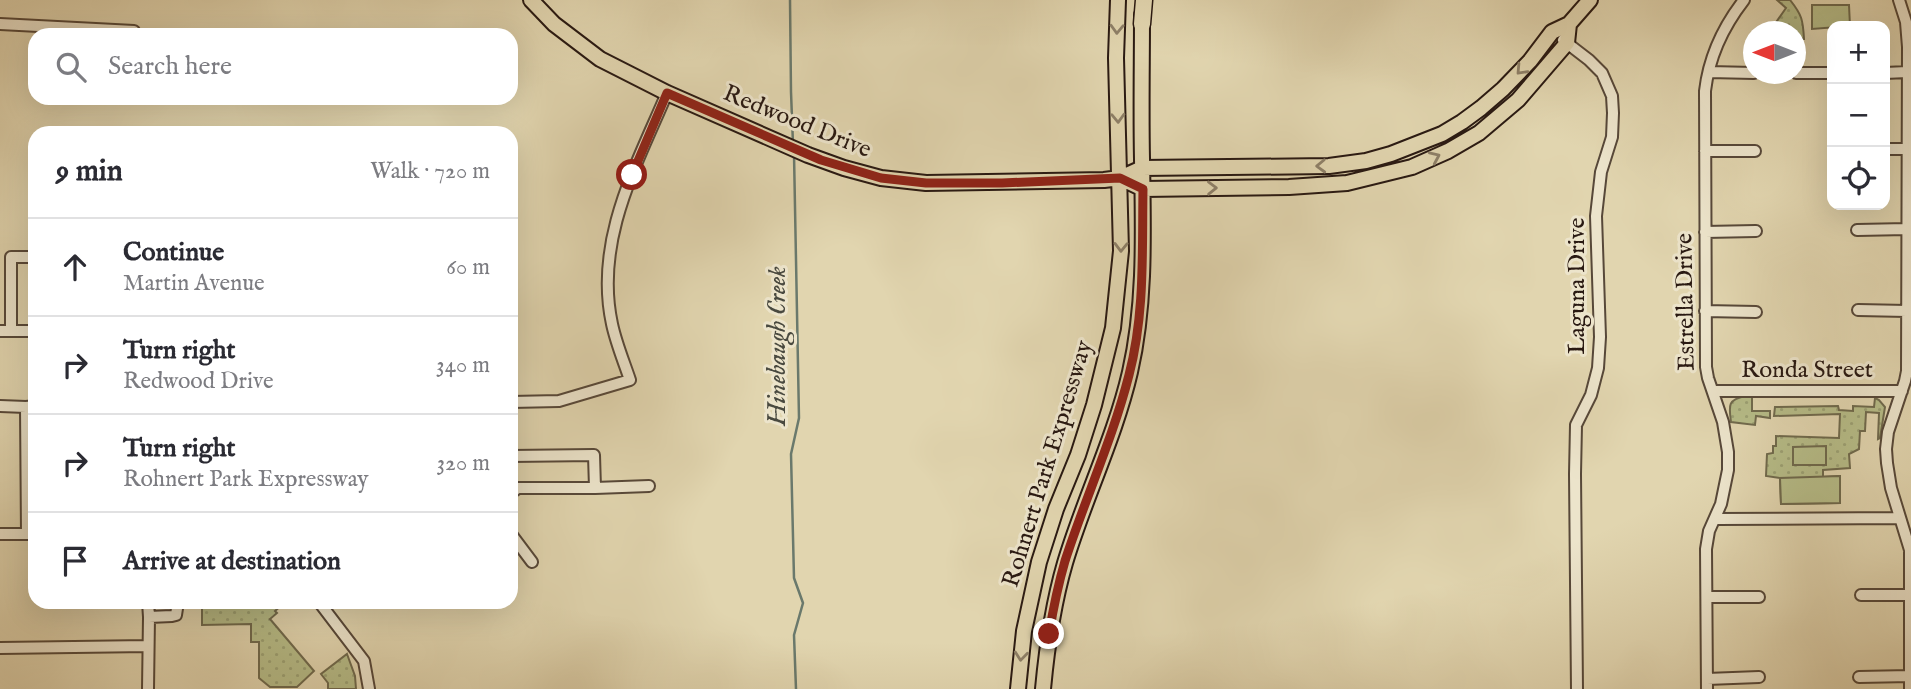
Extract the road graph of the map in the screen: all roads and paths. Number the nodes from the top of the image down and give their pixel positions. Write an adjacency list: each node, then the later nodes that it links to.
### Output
1 (531, 0): 19 (main road, Redwood Drive)
2 (1118, 0): 25 (main road, Rohnert Park Expressway, one-way to 25)
3 (1143, 0): 8 (highway)
4 (1590, 0): 9 (main road, Redwood Drive)
5 (1744, 0): 13 (street, Estrella Drive)
6 (1899, 0): 14 (street)
7 (0, 24): 10 (street)
8 (1142, 24): 24 (main road, Rohnert Park Expressway)
9 (1569, 24): 11 (main road, Redwood Drive); 12 (main road)
10 (77, 28)
11 (1552, 32): 12 (street, Laguna Drive); 24 (main road, Redwood Drive, one-way to 24)
12 (1567, 43): 26 (main road, Redwood Drive, one-way to 12); 73 (street, Laguna Drive)
13 (1709, 72): 15 (street); 22 (street, Estrella Drive)
14 (1908, 72): 18 (street); 21 (street)
15 (1743, 73)
16 (1806, 73): 17 (street)
17 (1827, 73)
18 (1890, 73)
19 (667, 93): 25 (main road, Redwood Drive); 40 (street)
20 (1890, 149): 21 (street)
21 (1907, 149): 27 (street)
22 (1705, 150): 23 (street); 30 (street, Estrella Drive)
23 (1755, 151)
24 (1142, 169): 25 (main road, Redwood Drive); 26 (main road, Rohnert Park Expressway)
25 (1120, 178): 26 (main road, Redwood Drive); 43 (main road, Rohnert Park Expressway, one-way to 43)
26 (1143, 189): 45 (main road, Rohnert Park Expressway)
27 (1907, 229): 28 (street); 34 (street)
28 (1857, 230)
29 (1756, 231): 30 (street)
30 (1705, 232): 33 (street, Estrella Drive)
31 (28, 257): 36 (street)
32 (1858, 310): 34 (street)
33 (1705, 311): 35 (street); 38 (street, Estrella Drive)
34 (1907, 311): 39 (street)
35 (1756, 312)
36 (5, 331): 37 (street)
37 (28, 331)
38 (1713, 391): 39 (street, Ronda Street); 50 (street, Estrella Drive)
39 (1902, 391): 49 (street)
40 (518, 402)
41 (0, 406): 42 (street)
42 (28, 407)
43 (1077, 455): 45 (main road); 71 (main road, Rohnert Park Expressway, one-way to 71)
44 (518, 456): 48 (street)
45 (1100, 462): 72 (main road, Rohnert Park Expressway)
46 (649, 486): 48 (street)
47 (518, 488): 48 (street)
48 (595, 488)
49 (1900, 518): 50 (street); 56 (street)
50 (1716, 519): 57 (street, Estrella Drive)
51 (28, 533): 52 (street)
52 (0, 534)
53 (518, 543): 54 (street)
54 (532, 562)
55 (1861, 595): 56 (street)
56 (1910, 595): 65 (street)
57 (1707, 597): 58 (street); 68 (street, Estrella Drive)
58 (1759, 597)
59 (148, 609): 62 (street)
60 (177, 609): 62 (street)
61 (325, 609): 70 (street)
62 (149, 617): 63 (street)
63 (148, 646): 64 (street); 69 (street)
64 (0, 649)
65 (1910, 676): 67 (street); 74 (street)
66 (1759, 677): 68 (street)
67 (1859, 677)
68 (1707, 684)
69 (148, 689)
70 (369, 689)
71 (1018, 689)
72 (1043, 689)
73 (1577, 689)
74 (1910, 689)

